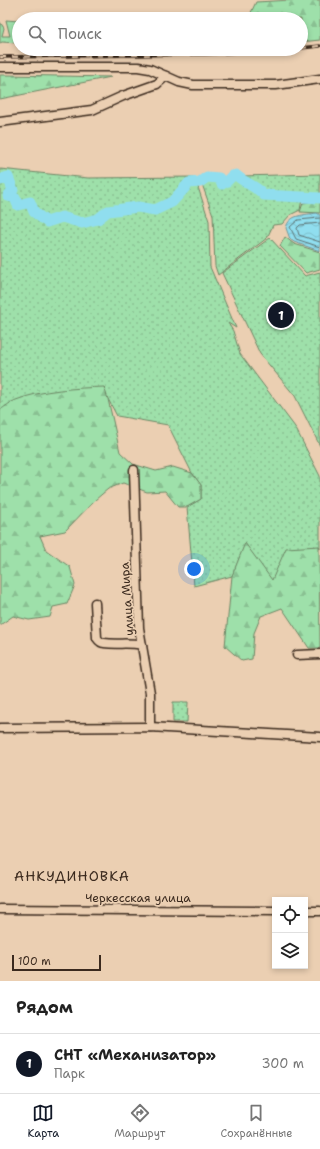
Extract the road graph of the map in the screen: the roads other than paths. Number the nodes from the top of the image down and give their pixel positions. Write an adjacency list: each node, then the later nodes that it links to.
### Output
1 (0, 67): 2 (street)
2 (166, 76): 3 (street); 4 (street)
3 (320, 79)
4 (0, 122)
5 (134, 470): 7 (street, улица Мира)
6 (95, 603): 7 (street)
7 (142, 645): 10 (street, улица Мира)
8 (320, 654): 9 (street)
9 (297, 655)
10 (150, 727): 11 (street); 12 (street)
11 (0, 728)
12 (320, 737)
13 (0, 909): 14 (street, Черкесская улица)
14 (272, 910)
15 (308, 911): 16 (street)
16 (320, 911)

